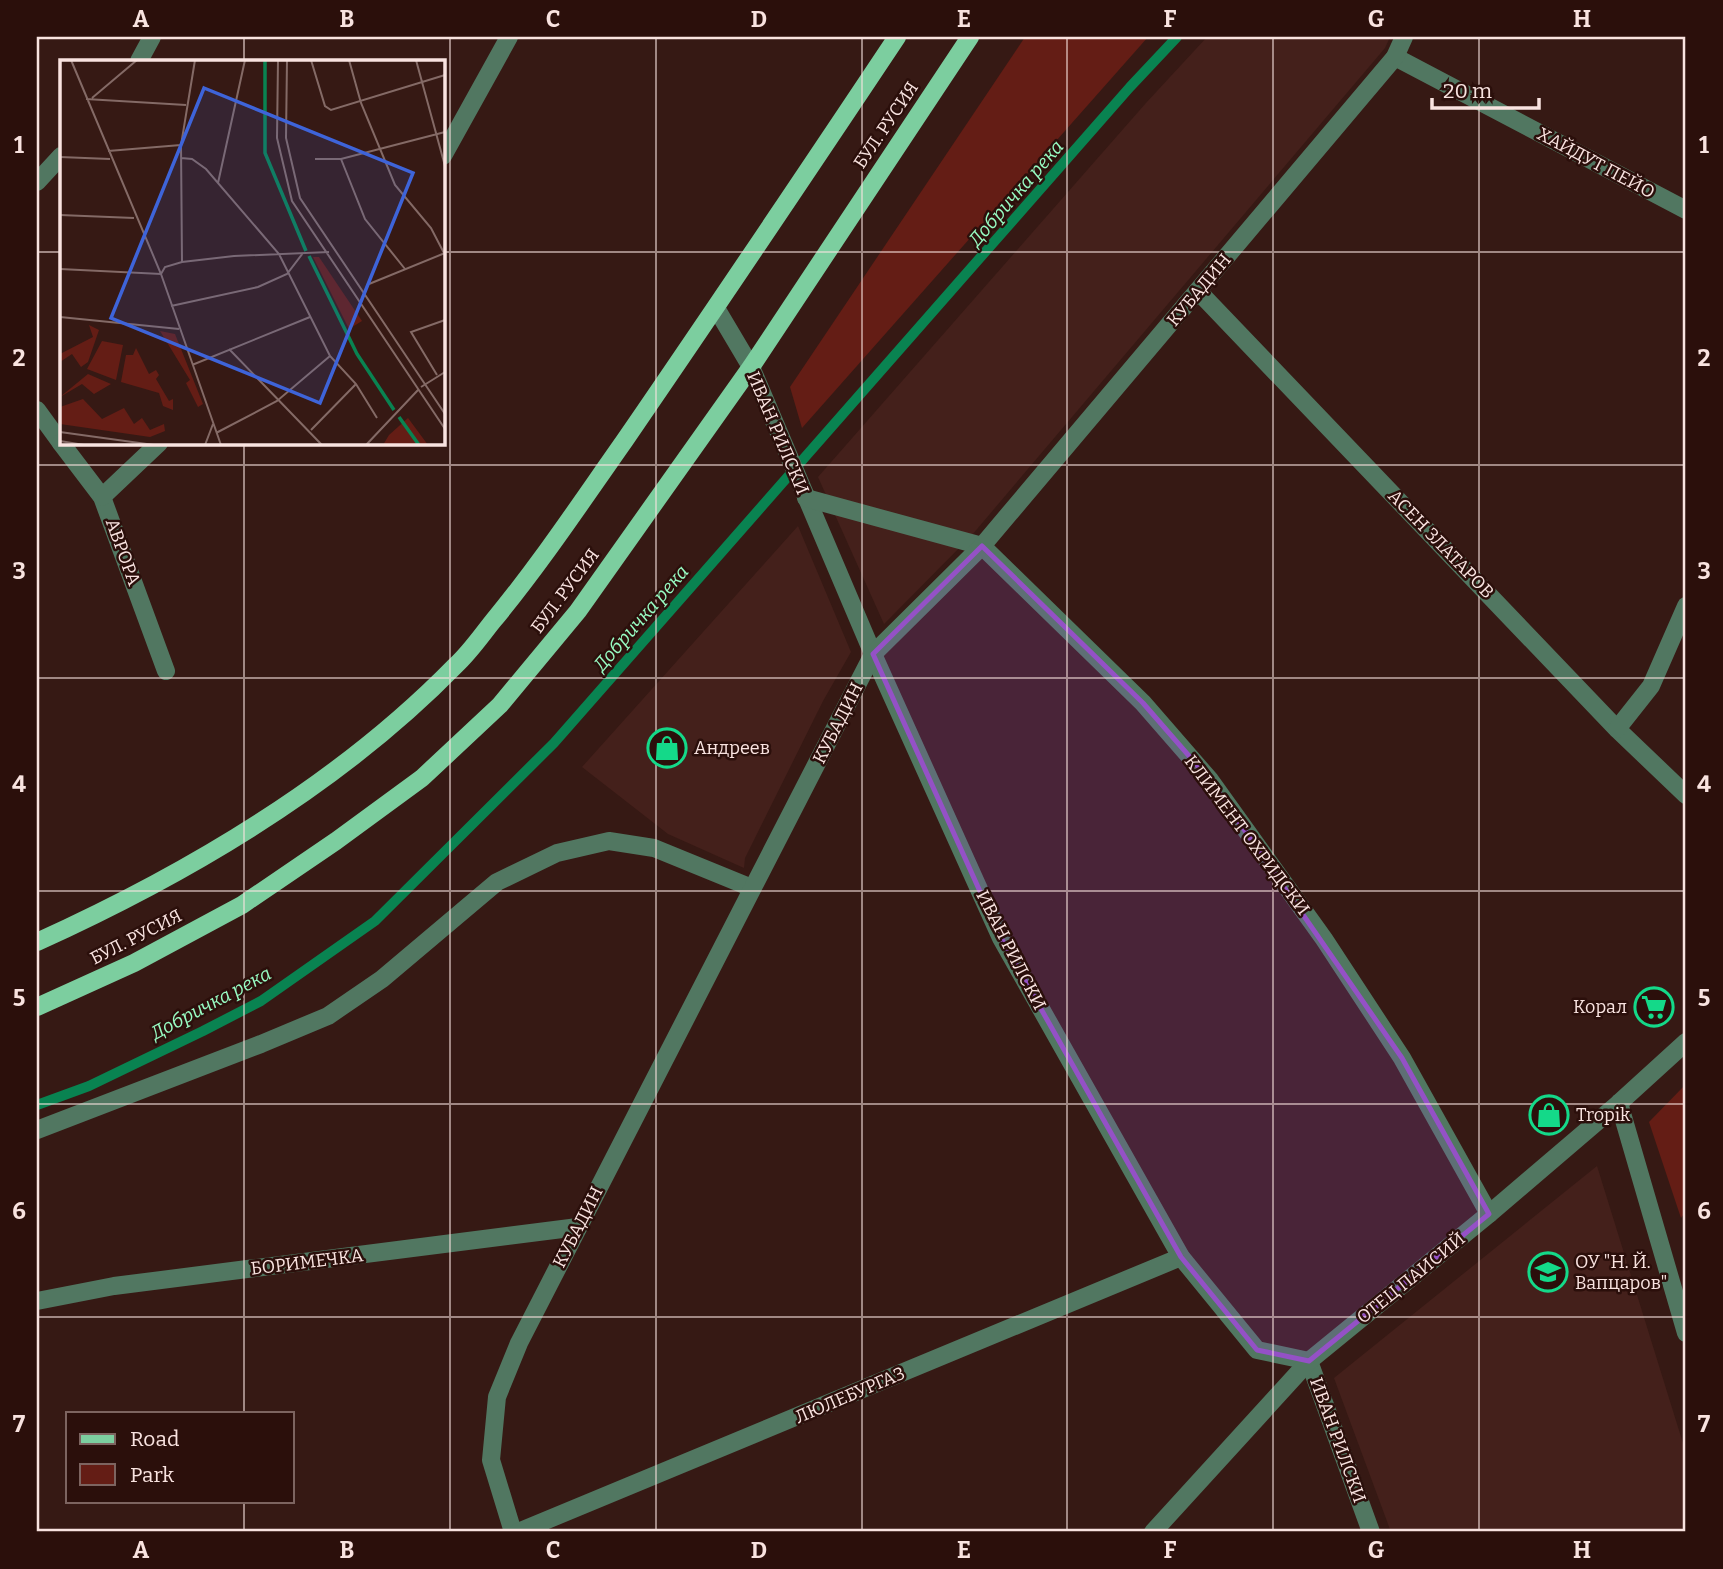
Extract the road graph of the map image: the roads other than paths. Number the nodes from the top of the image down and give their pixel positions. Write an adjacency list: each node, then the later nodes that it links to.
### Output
1 (152, 37): 7 (street)
2 (509, 37): 8 (street)
3 (897, 37): 13 (main road, БУЛ. РУСИЯ)
4 (970, 37): 14 (main road, БУЛ. РУСИЯ)
5 (1404, 37): 6 (street, КУБАДИН)
6 (1395, 57): 11 (street, ХАЙДУТ ПЕЙО); 12 (street, КУБАДИН)
7 (140, 60)
8 (444, 154)
9 (60, 157): 10 (street)
10 (37, 182)
11 (1686, 211)
12 (1198, 291): 21 (street, КУБАДИН); 25 (street, АСЕН ЗЛАТАРОВ)
13 (716, 307): 14 (street, ИВАН РИЛСКИ); 28 (main road, БУЛ. РУСИЯ)
14 (751, 367): 19 (street, ИВАН РИЛСКИ); 29 (main road, БУЛ. РУСИЯ)
15 (37, 410): 16 (street, АВРОРА)
16 (60, 442)
17 (62, 444): 20 (street, АВРОРА)
18 (158, 444): 20 (street)
19 (804, 492): 21 (street, КЛИМЕНТ ОХРИДСКИ); 23 (street, ИВАН РИЛСКИ)
20 (102, 496): 24 (street, АВРОРА)
21 (982, 546): 23 (street, КУБАДИН); 33 (street, КЛИМЕНТ ОХРИДСКИ)
22 (1686, 606): 25 (street)
23 (873, 654): 27 (street, КУБАДИН); 35 (street, ИВАН РИЛСКИ)
24 (166, 671)
25 (1618, 729): 26 (street, АСЕН ЗЛАТАРОВ)
26 (1686, 795)
27 (752, 888): 32 (street); 34 (street, КУБАДИН)
28 (37, 942)
29 (37, 1007)
30 (1686, 1042): 31 (street, ОТЕЦ ПАИСИЙ)
31 (1619, 1103): 33 (street, ОТЕЦ ПАИСИЙ); 37 (street)
32 (37, 1130)
33 (1489, 1214): 39 (street, ОТЕЦ ПАИСИЙ)
34 (578, 1227): 36 (street, БОРИМЕЧКА); 40 (street, КУБАДИН)
35 (1181, 1257): 39 (street, ИВАН РИЛСКИ); 41 (street, ЛЮЛЕБУРГАЗ)
36 (37, 1301)
37 (1683, 1306): 38 (street)
38 (1686, 1333)
39 (1309, 1361): 42 (street, ОТЕЦ ПАИСИЙ); 43 (street, ИВАН РИЛСКИ)
40 (513, 1532)
41 (519, 1532)
42 (1153, 1532)
43 (1371, 1532)

